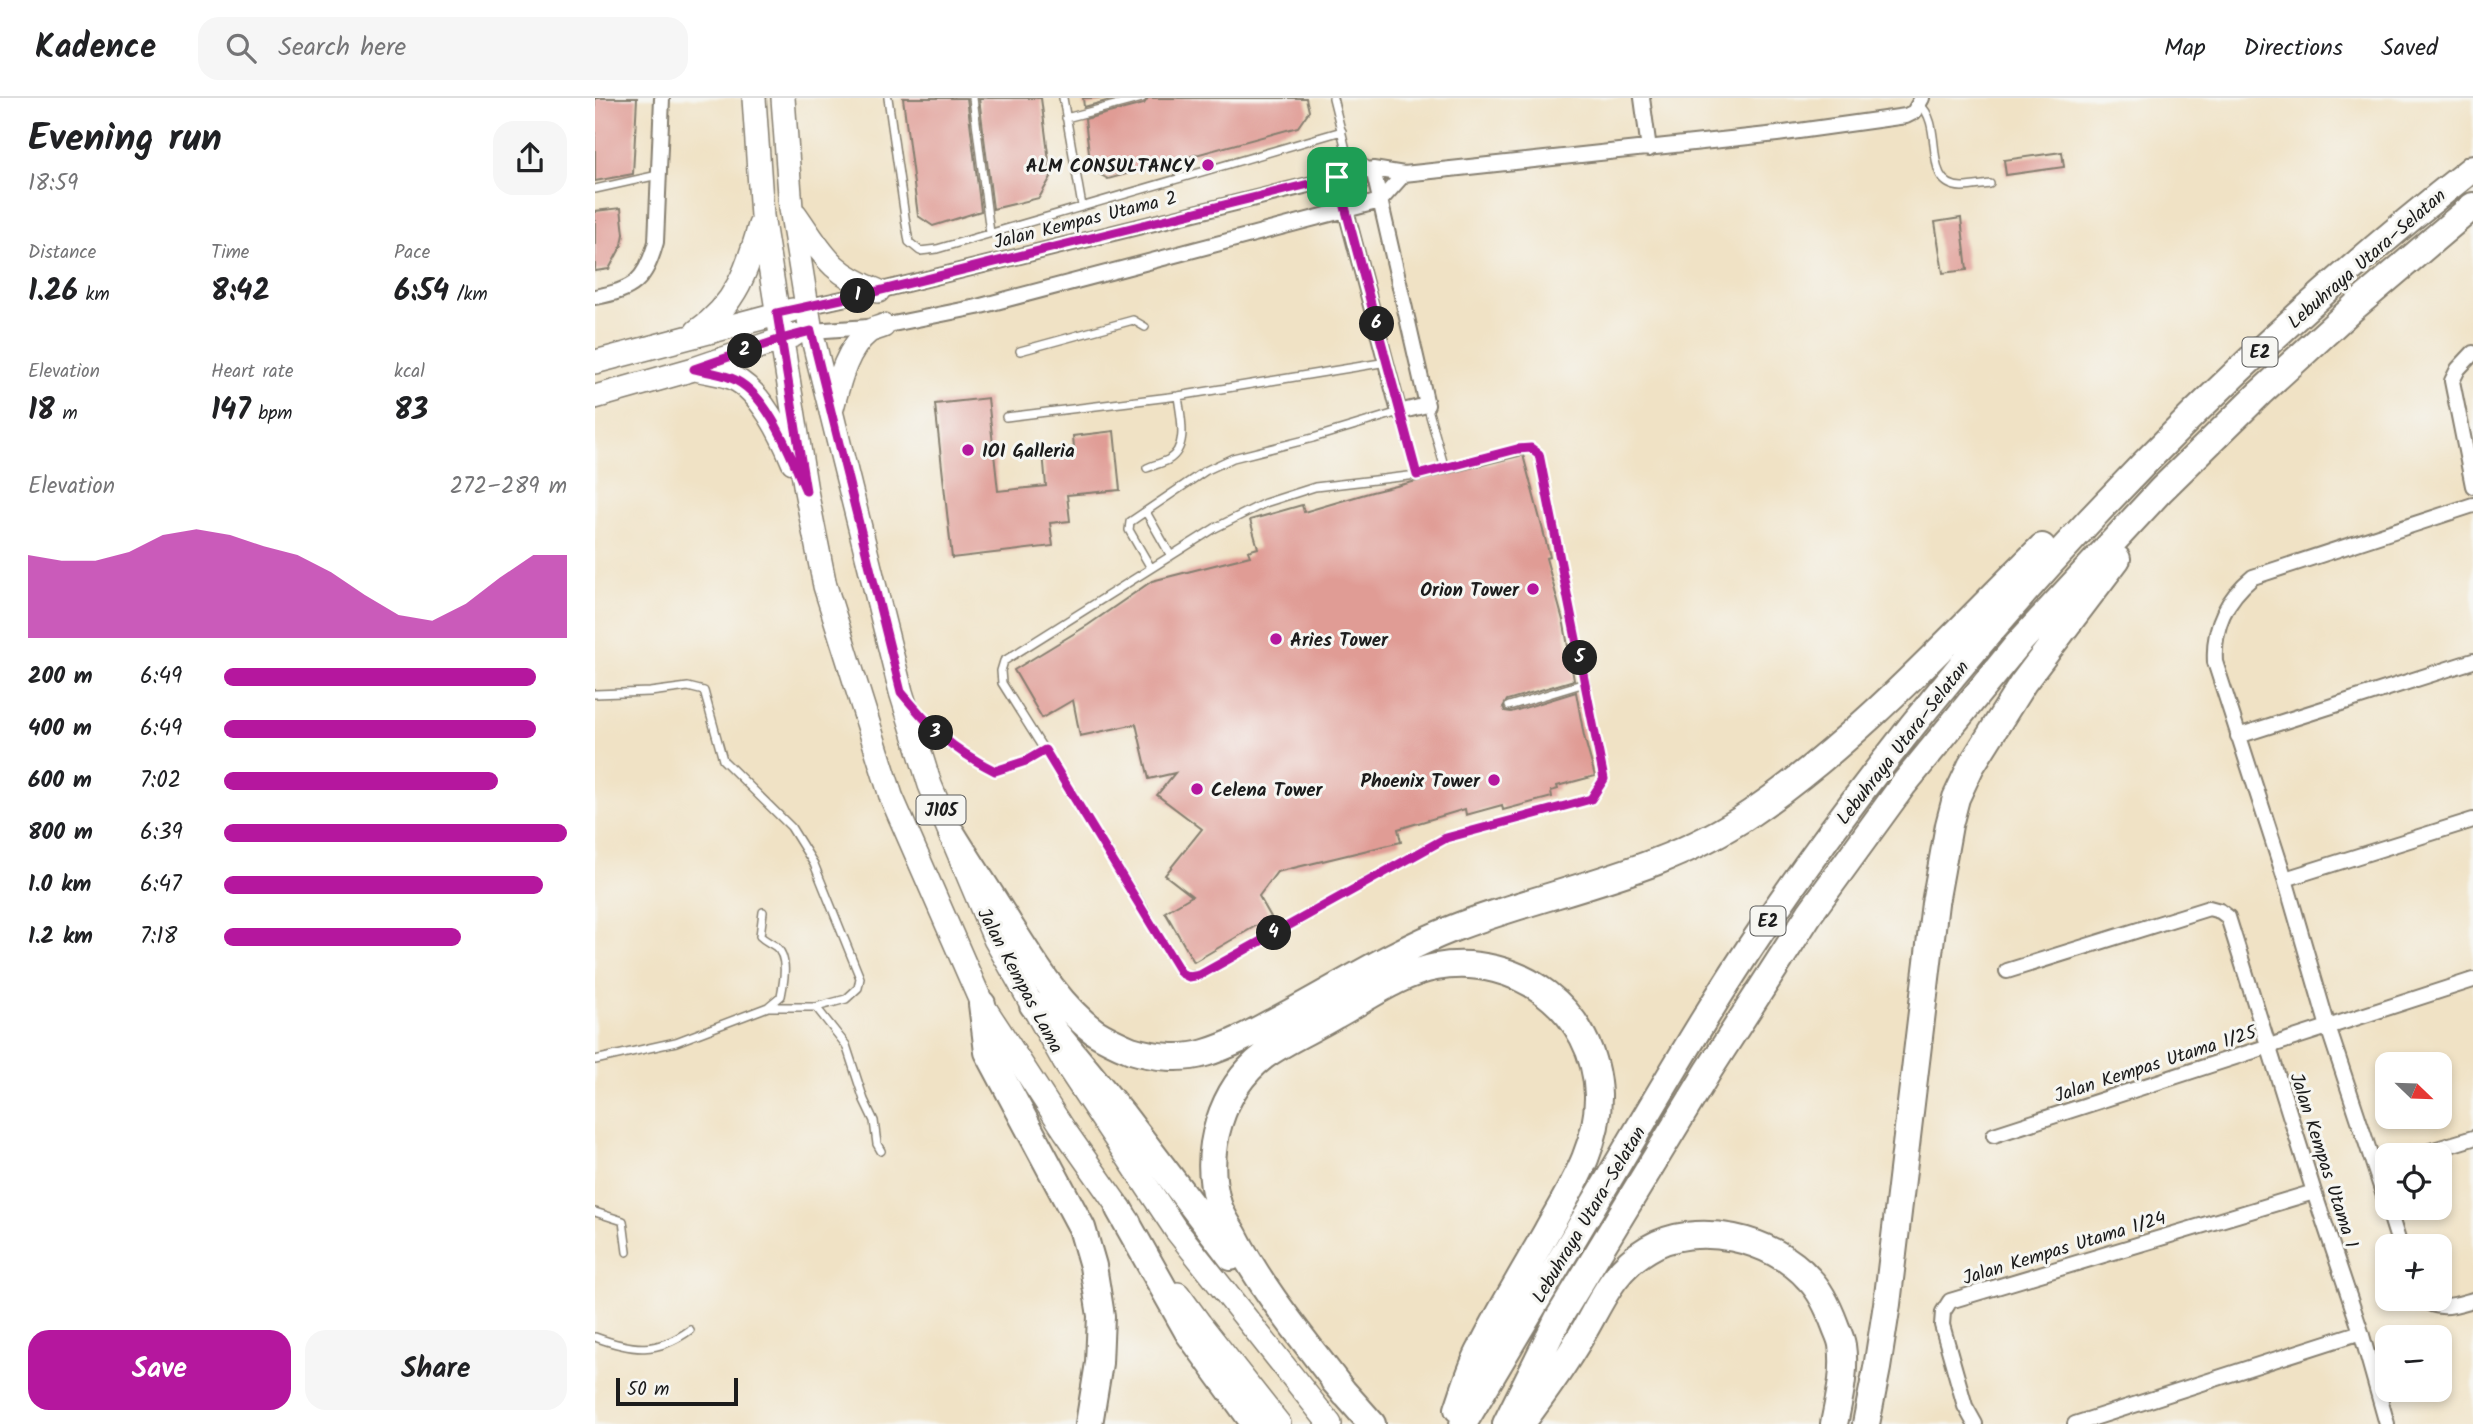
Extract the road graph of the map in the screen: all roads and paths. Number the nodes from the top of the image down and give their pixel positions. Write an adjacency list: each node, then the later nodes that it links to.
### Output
1 (662, 98): 18 (street)
2 (754, 98): 27 (main road, Jalan Kempas Lama / J105)
3 (783, 98): 25 (main road, Jalan Kempas Lama / J105)
4 (888, 98): 28 (lane)
5 (973, 98): 28 (lane)
6 (1063, 98): 11 (lane)
7 (1142, 98): 11 (lane)
8 (1333, 98): 12 (lane)
9 (1642, 98): 13 (street)
10 (1921, 101): 13 (street); 20 (lane)
11 (1066, 118): 23 (lane)
12 (1342, 131): 14 (lane); 23 (lane)
13 (1649, 149): 17 (street)
14 (1346, 150): 16 (lane); 19 (lane)
15 (2473, 168): 51 (highway, Lebuhraya Utara–Selatan / E2)
16 (1373, 169): 17 (street); 19 (street, Jalan Kempas Utama 2); 22 (street)
17 (1404, 174): 22 (street)
18 (658, 175): 21 (lane); 30 (street)
19 (1337, 177): 26 (street); 29 (street, Jalan Kempas Utama 2)
20 (1990, 184)
21 (595, 189)
22 (1380, 201): 26 (street); 45 (street)
23 (1082, 206): 28 (lane)
24 (2473, 206): 54 (highway, Lebuhraya Utara–Selatan / E2)
25 (792, 208): 29 (main road); 31 (main road, Jalan Kempas Lama / J105)
26 (1346, 209): 33 (street); 41 (street)
27 (762, 216): 32 (main road, Jalan Kempas Lama / J105); 36 (main road)
28 (991, 233)
29 (878, 291): 31 (street, Jalan Kempas Utama 2)
30 (595, 296)
31 (806, 307): 32 (main road); 35 (main road, Jalan Kempas Lama / J105)
32 (777, 313): 36 (main road); 37 (main road, Jalan Kempas Lama / J105)
33 (883, 326): 35 (street); 47 (main road)
34 (1145, 327): 38 (lane)
35 (811, 331): 37 (main road); 47 (main road, Jalan Kempas Lama / J105)
36 (689, 336): 40 (main road)
37 (781, 339): 42 (main road); 55 (main road, Jalan Kempas Lama / J105)
38 (1020, 351)
39 (2473, 353): 53 (street)
40 (595, 362)
41 (1387, 362): 43 (lane); 46 (street)
42 (694, 369): 44 (main road); 55 (main road)
43 (1178, 396): 48 (lane); 49 (lane)
44 (595, 397)
45 (1427, 405): 46 (street); 50 (lane)
46 (1399, 412): 52 (lane); 57 (lane)
47 (830, 415): 62 (main road, Jalan Kempas Lama / J105)
48 (1006, 417)
49 (1147, 468)
50 (1445, 468): 52 (lane); 61 (lane)
51 (2141, 468): 68 (highway); 101 (highway, Lebuhraya Utara–Selatan / E2)
52 (1417, 475): 58 (lane)
53 (2473, 486)
54 (2161, 490): 102 (highway, Lebuhraya Utara–Selatan / E2); 105 (highway)
55 (806, 491): 73 (main road, Jalan Kempas Lama / J105)
56 (2473, 505): 65 (street)
57 (1146, 512): 58 (lane); 59 (lane)
58 (1171, 556): 59 (lane)
59 (1151, 568): 66 (lane)
60 (2473, 662): 65 (street)
61 (1585, 682): 64 (lane); 66 (lane)
62 (901, 692): 66 (lane); 68 (main road, Jalan Kempas Lama / J105)
63 (595, 694): 76 (lane)
64 (1509, 706)
65 (2238, 736): 69 (street)
66 (1045, 750)
67 (2473, 820): 69 (street)
68 (952, 834): 74 (main road, Jalan Kempas Lama / J105)
69 (2285, 878): 77 (street)
70 (763, 912): 75 (lane)
71 (2007, 971): 78 (street, Jalan Kempas Utama 1)
72 (2473, 980): 77 (street, Jalan Kempas Utama 1/25)
73 (982, 1004): 86 (main road, Jalan Kempas Lama / J105); 95 (highway)
74 (1033, 1005): 94 (highway); 98 (main road, Jalan Kempas Lama / J105)
75 (768, 1007): 76 (lane); 79 (lane)
76 (816, 1007): 84 (lane)
77 (2328, 1027): 78 (street, Jalan Kempas Utama 1/25); 83 (street)
78 (2268, 1046): 80 (street, Jalan Kempas Utama 1/25); 85 (street, Jalan Kempas Utama 1)
79 (595, 1060)
80 (1994, 1135)
81 (2473, 1138): 82 (street)
82 (2452, 1144)
83 (2375, 1150)
84 (881, 1151)
85 (2314, 1192): 92 (street, Jalan Kempas Utama 1); 106 (street, Jalan Kempas Utama 1/24)
86 (1119, 1209): 96 (highway); 97 (main road, Jalan Kempas Lama / J105)
87 (595, 1212): 88 (lane)
88 (627, 1252)
89 (2473, 1300): 90 (street)
90 (2452, 1306)
91 (690, 1330): 93 (lane)
92 (2361, 1332): 107 (street); 108 (street, Jalan Kempas Utama 1)
93 (595, 1337)
94 (1345, 1394): 99 (highway); 100 (highway)
95 (1089, 1424)
96 (1255, 1424)
97 (1279, 1424)
98 (1331, 1424)
99 (1372, 1424)
100 (1453, 1424)
101 (1463, 1424)
102 (1506, 1424)
103 (1521, 1424): 104 (highway)
104 (1834, 1424)
105 (1865, 1424)
106 (1975, 1424)
107 (2075, 1424)
108 (2387, 1424)

